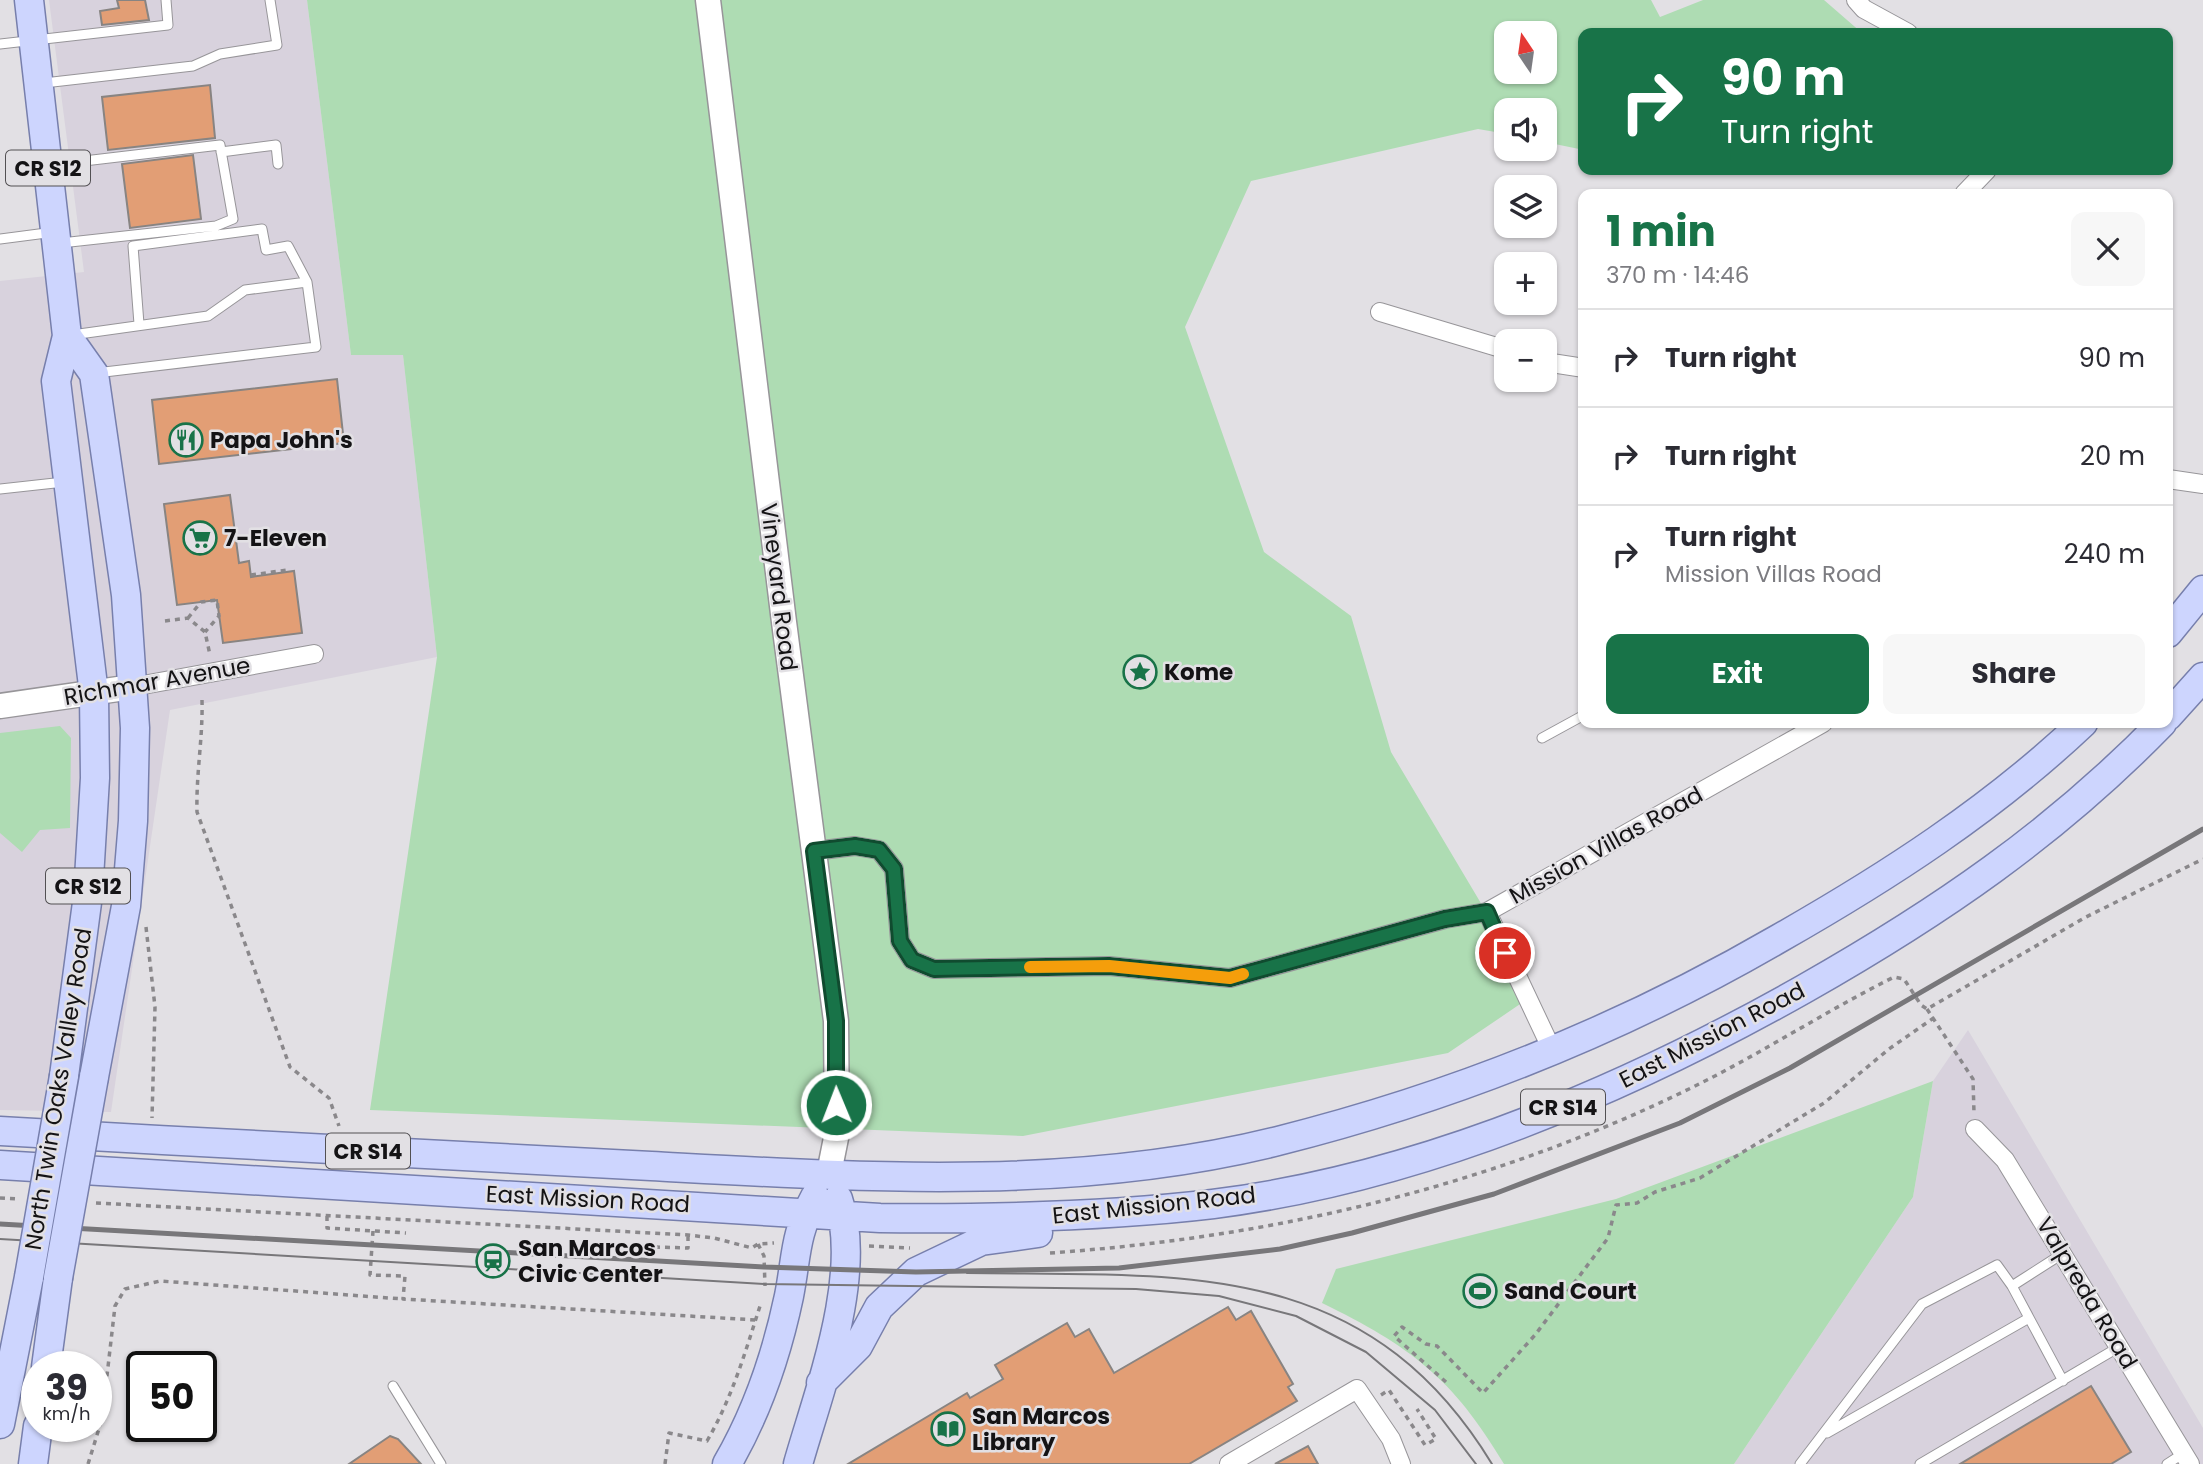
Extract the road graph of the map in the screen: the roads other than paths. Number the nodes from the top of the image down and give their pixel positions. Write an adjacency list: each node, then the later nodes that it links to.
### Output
1 (29, 0): 7 (main road, North Twin Oaks Valley Road / CR S12)
2 (166, 0): 7 (lane)
3 (270, 0): 9 (lane)
4 (1856, 0): 6 (street)
5 (710, 4): 42 (main road, Vineyard Road)
6 (1899, 28)
7 (33, 40): 8 (lane); 9 (main road, North Twin Oaks Valley Road / CR S12)
8 (0, 44)
9 (38, 84): 12 (main road, North Twin Oaks Valley Road / CR S12)
10 (221, 152): 11 (lane); 12 (lane); 15 (lane)
11 (278, 164)
12 (48, 165): 15 (main road, North Twin Oaks Valley Road / CR S12)
13 (1982, 175): 14 (street)
14 (1969, 189)
15 (56, 238): 16 (lane); 20 (main road, North Twin Oaks Valley Road / CR S12)
16 (0, 239)
17 (307, 282): 19 (lane); 19 (lane); 24 (lane)
18 (1380, 312): 21 (street)
19 (139, 324): 20 (lane)
20 (67, 336): 24 (main road, North Twin Oaks Valley Road / CR S12); 26 (main road, North Twin Oaks Valley Road / CR S12)
21 (1494, 346)
22 (1557, 364): 23 (street)
23 (1578, 367)
24 (94, 374): 33 (main road, North Twin Oaks Valley Road / CR S12)
25 (2173, 481): 27 (street)
26 (68, 482): 28 (lane); 34 (main road, North Twin Oaks Valley Road / CR S12)
27 (2203, 484)
28 (0, 489)
29 (2203, 590): 30 (main road)
30 (2173, 627)
31 (314, 654): 33 (street, Richmar Avenue)
32 (2203, 677): 36 (main road)
33 (132, 687): 34 (main road, Richmar Avenue); 56 (main road, North Twin Oaks Valley Road / CR S12, bridge)
34 (94, 694): 35 (main road, Richmar Avenue); 60 (main road, North Twin Oaks Valley Road / CR S12, bridge)
35 (0, 706)
36 (2173, 710)
37 (1578, 718): 41 (lane)
38 (1814, 728): 43 (street, Mission Villas Road)
39 (2077, 728): 44 (main road, East Mission Road / CR S14)
40 (2157, 728): 49 (main road, East Mission Road / CR S14)
41 (1542, 738)
42 (814, 851): 43 (street); 48 (main road, Vineyard Road)
43 (1487, 912): 44 (street, Mission Villas Road)
44 (1553, 1052): 48 (main road, East Mission Road / CR S14)
45 (1975, 1129): 52 (street, Valpreda Road)
46 (0, 1131): 48 (main road, East Mission Road / CR S14)
47 (0, 1165): 50 (main road, East Mission Road / CR S14)
48 (828, 1173): 50 (main road); 51 (main road)
49 (1214, 1204): 51 (main road, East Mission Road / CR S14); 58 (main road)
50 (807, 1213): 51 (main road, East Mission Road / CR S14); 66 (main road)
51 (844, 1216): 58 (main road)
52 (2064, 1253): 53 (lane); 55 (street, Valpreda Road)
53 (2012, 1286): 54 (lane); 61 (lane)
54 (2029, 1318): 57 (lane); 61 (lane)
55 (2119, 1347): 57 (lane); 63 (street, Valpreda Road)
56 (48, 1351)
57 (2063, 1381): 71 (lane)
58 (821, 1383): 67 (main road)
59 (393, 1386): 65 (lane)
60 (0, 1424)
61 (1821, 1436): 70 (lane)
62 (36, 1442): 64 (main road)
63 (2187, 1459): 72 (lane)
64 (33, 1464)
65 (441, 1464)
66 (727, 1464)
67 (797, 1464)
68 (1229, 1464): 69 (street)
69 (1401, 1464)
70 (1800, 1464)
71 (1920, 1464)
72 (2166, 1464)

